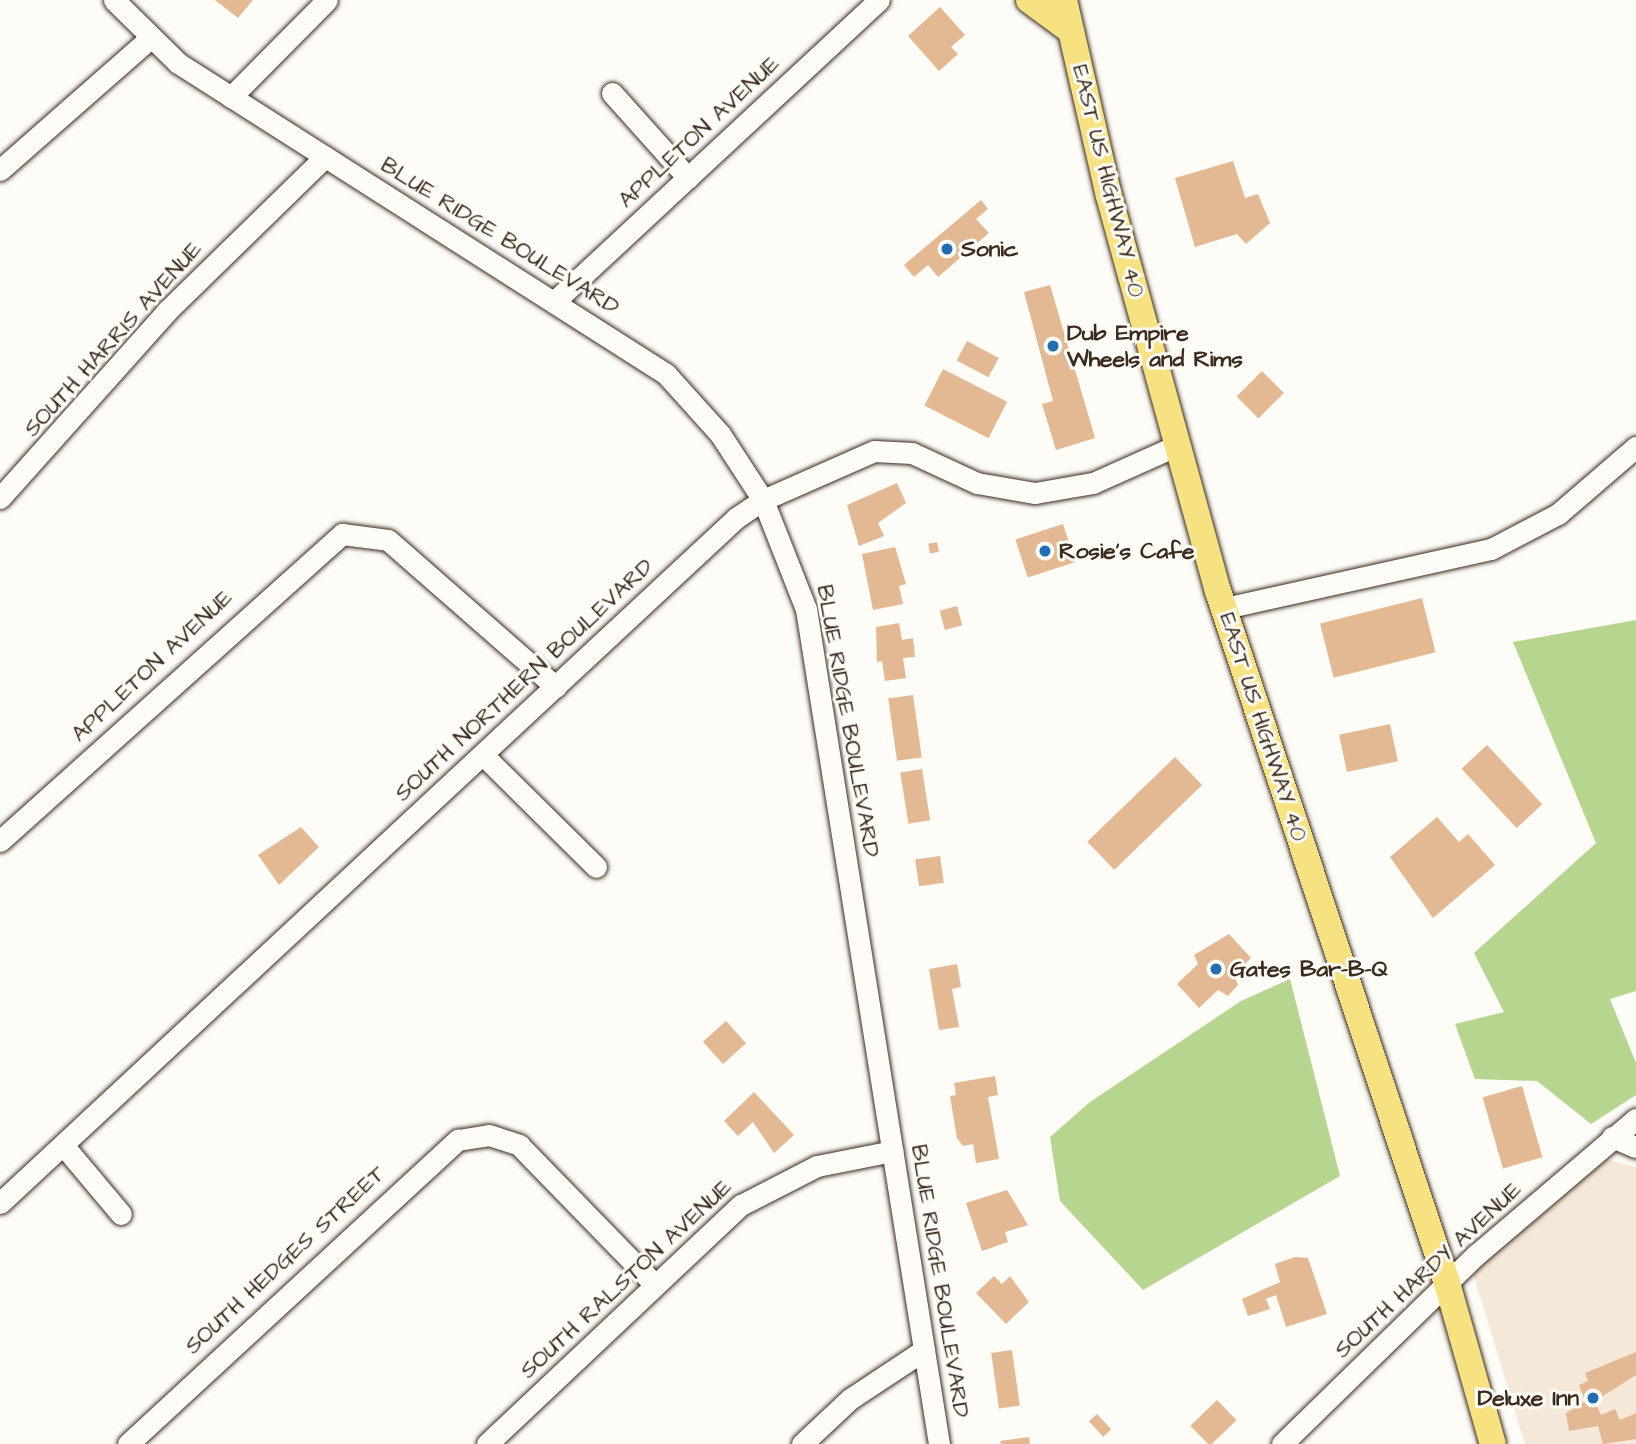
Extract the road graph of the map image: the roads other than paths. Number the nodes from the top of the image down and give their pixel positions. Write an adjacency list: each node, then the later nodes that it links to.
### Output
1 (114, 0): 7 (street, BLUE RIDGE BOULEVARD)
2 (327, 0): 9 (street)
3 (879, 0): 12 (street, APPLETON AVENUE)
4 (1029, 0): 6 (main road)
5 (1064, 0): 6 (main road, EAST US HIGHWAY 40)
6 (1071, 31): 14 (main road, EAST US HIGHWAY 40)
7 (149, 39): 9 (street, BLUE RIDGE BOULEVARD); 11 (street)
8 (612, 93): 12 (street)
9 (231, 97): 10 (street, BLUE RIDGE BOULEVARD)
10 (325, 156): 13 (street, BLUE RIDGE BOULEVARD); 16 (street, SOUTH HARRIS AVENUE)
11 (0, 170)
12 (688, 178): 13 (street, APPLETON AVENUE)
13 (555, 301): 17 (street, BLUE RIDGE BOULEVARD)
14 (1178, 444): 17 (street, SOUTH NORTHERN BOULEVARD); 18 (main road, EAST US HIGHWAY 40)
15 (1636, 447): 18 (street)
16 (0, 498)
17 (763, 500): 19 (street, SOUTH NORTHERN BOULEVARD); 27 (street, BLUE RIDGE BOULEVARD)
18 (1225, 608): 30 (main road, EAST US HIGHWAY 40)
19 (556, 687): 20 (street, SOUTH NORTHERN BOULEVARD); 21 (street, APPLETON AVENUE)
20 (483, 755): 22 (street); 25 (street, SOUTH NORTHERN BOULEVARD)
21 (0, 841)
22 (596, 867)
23 (1636, 1119): 24 (street, SOUTH HARDY AVENUE)
24 (1612, 1137): 26 (street); 30 (street, SOUTH HARDY AVENUE)
25 (63, 1145): 28 (street, SOUTH NORTHERN BOULEVARD); 29 (street)
26 (1636, 1147)
27 (893, 1151): 31 (street, SOUTH RALSTON AVENUE); 32 (street, BLUE RIDGE BOULEVARD)
28 (0, 1203)
29 (121, 1214)
30 (1447, 1283): 37 (street, SOUTH HARDY AVENUE); 38 (main road, EAST US HIGHWAY 40)
31 (655, 1285): 33 (street, SOUTH HEDGES STREET); 34 (street, SOUTH RALSTON AVENUE)
32 (925, 1350): 35 (street); 36 (street, BLUE RIDGE BOULEVARD)
33 (128, 1444)
34 (487, 1444)
35 (802, 1444)
36 (939, 1444)
37 (1282, 1444)
38 (1493, 1444)

